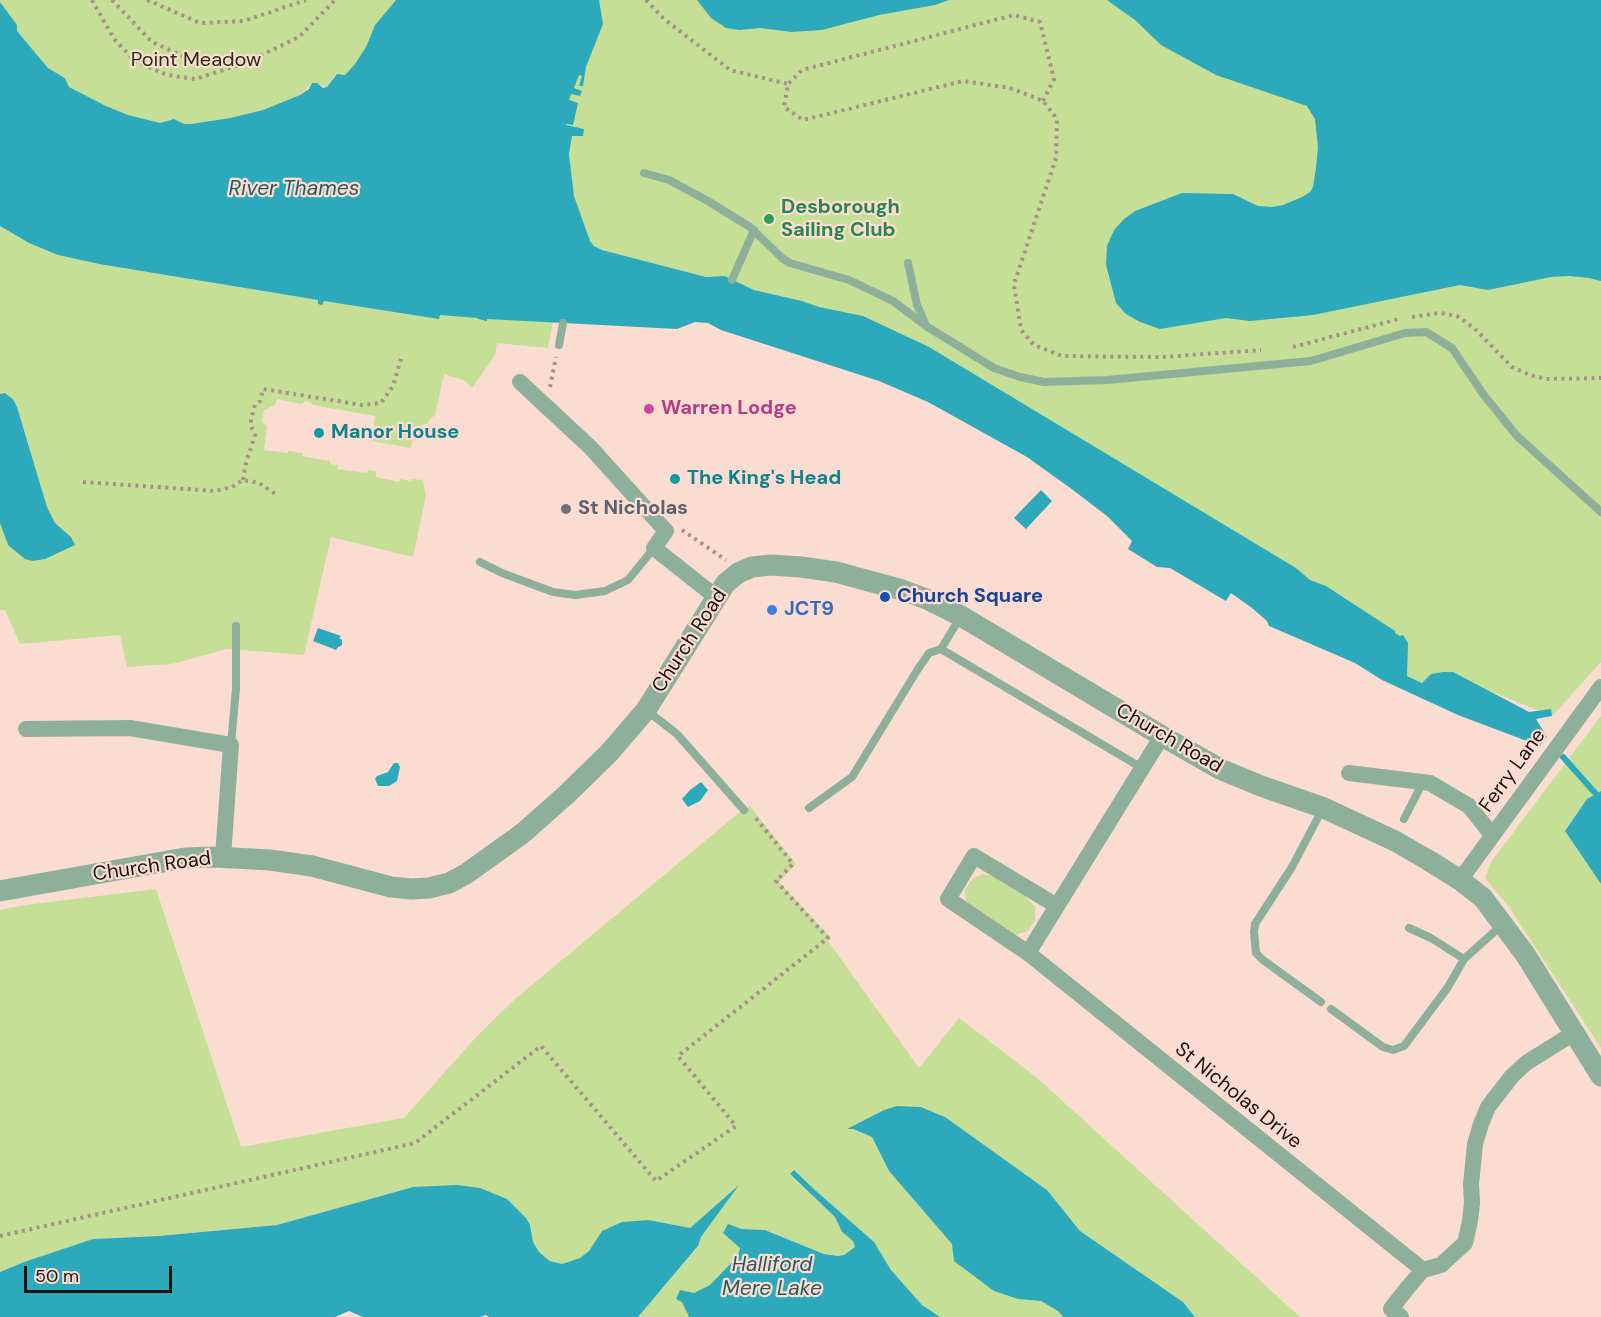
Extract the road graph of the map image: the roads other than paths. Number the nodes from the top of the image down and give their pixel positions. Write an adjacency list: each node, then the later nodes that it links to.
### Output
1 (645, 173): 2 (lane)
2 (754, 230): 4 (lane); 6 (lane)
3 (909, 262): 6 (lane)
4 (732, 280)
5 (563, 323): 7 (lane)
6 (926, 326): 9 (lane)
7 (559, 345)
8 (520, 382): 10 (street)
9 (1601, 512)
10 (654, 548): 11 (lane); 12 (street)
11 (480, 562)
12 (716, 597): 13 (street, Church Road); 17 (street, Church Road)
13 (961, 616): 15 (lane); 19 (street, Church Road)
14 (236, 626): 20 (lane)
15 (941, 649): 21 (lane); 24 (lane)
16 (1601, 687): 28 (street, Ferry Lane)
17 (646, 710): 26 (lane); 29 (street, Church Road)
18 (26, 729): 20 (street)
19 (1162, 736): 21 (street); 25 (street, Church Road)
20 (231, 745): 29 (street)
21 (1142, 768): 32 (street)
22 (1349, 773): 23 (street)
23 (1423, 782): 27 (lane); 28 (street)
24 (810, 808)
25 (1324, 808): 30 (street, Church Road); 37 (lane)
26 (744, 810)
27 (1404, 819)
28 (1492, 835): 30 (street, Ferry Lane)
29 (223, 857): 31 (street, Church Road)
30 (1460, 880): 33 (street, Church Road)
31 (0, 891)
32 (1057, 906): 35 (street); 35 (street, St Nicholas Drive)
33 (1503, 923): 36 (lane); 39 (street, Church Road)
34 (1409, 928): 36 (lane)
35 (1028, 953): 41 (street, St Nicholas Drive)
36 (1464, 960): 38 (lane)
37 (1321, 1002)
38 (1331, 1009)
39 (1574, 1033): 40 (street, Church Road); 41 (street)
40 (1601, 1076)
41 (1423, 1270): 42 (street)
42 (1401, 1317)

